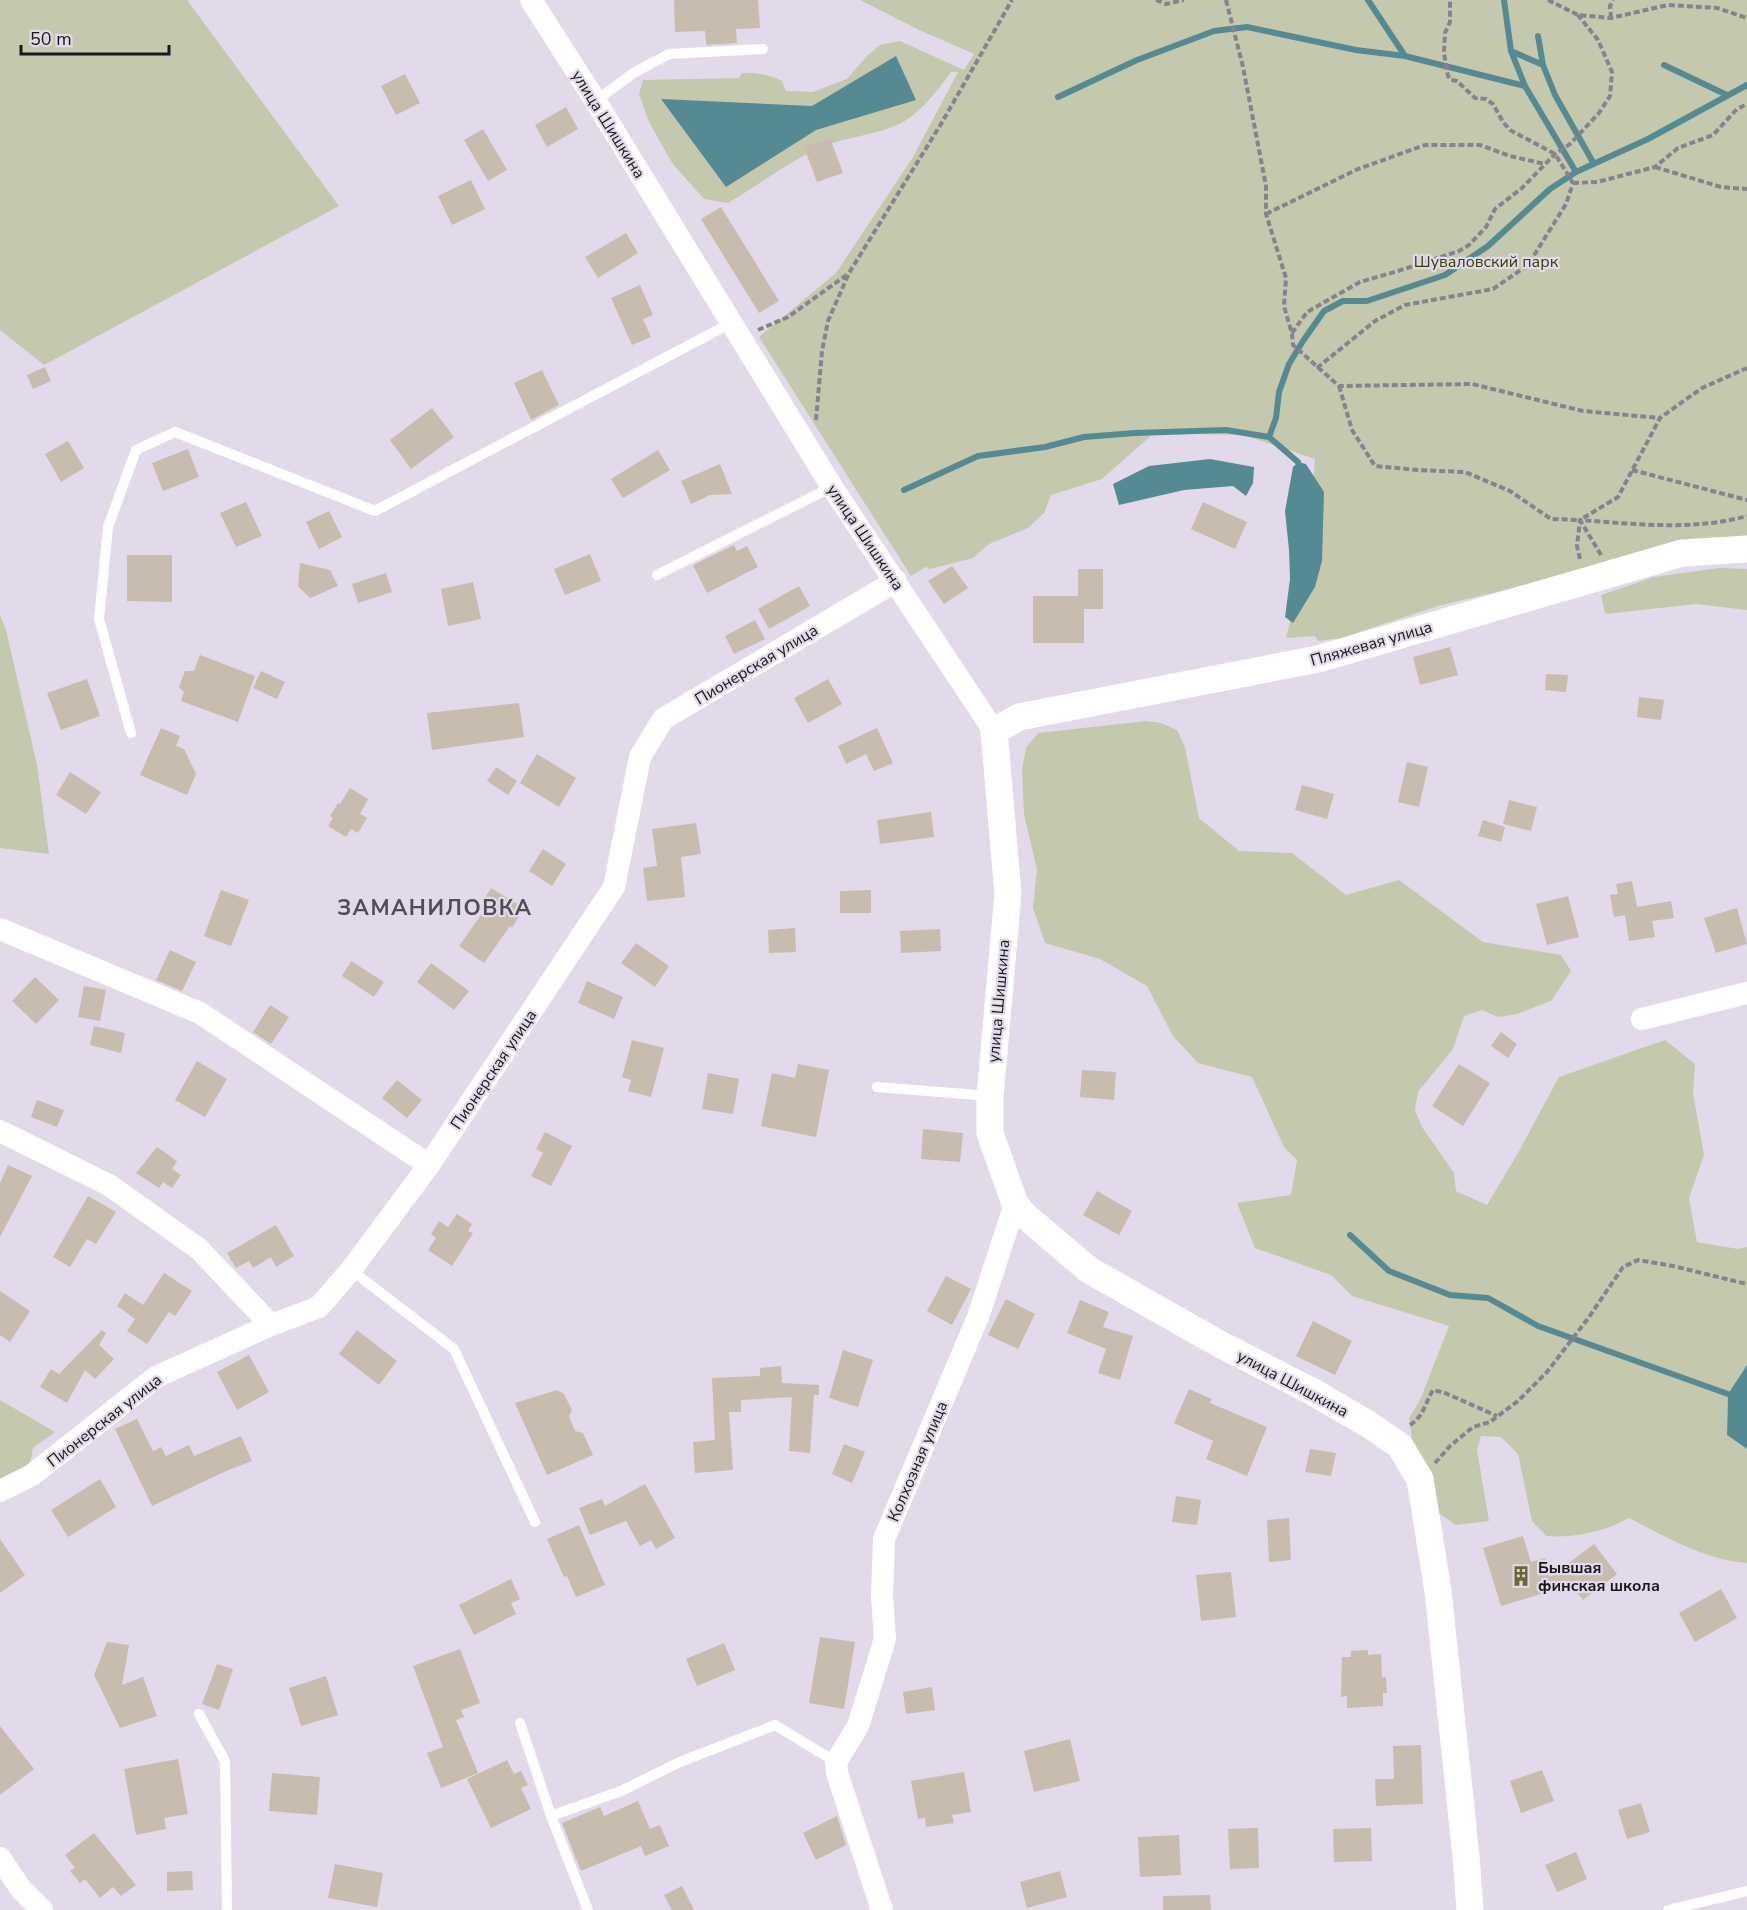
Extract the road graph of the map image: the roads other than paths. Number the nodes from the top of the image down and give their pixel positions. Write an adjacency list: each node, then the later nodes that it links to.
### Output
1 (531, 0): 3 (street, улица Шишкина)
2 (763, 49): 3 (lane)
3 (593, 97): 4 (street, улица Шишкина)
4 (735, 331): 5 (street, улица Шишкина); 10 (lane)
5 (832, 487): 7 (lane); 8 (street, улица Шишкина)
6 (1747, 549): 9 (street, Пляжевая улица)
7 (657, 575)
8 (896, 581): 9 (street, улица Шишкина); 17 (street, Пионерская улица)
9 (994, 731): 15 (street, улица Шишкина)
10 (131, 733)
11 (0, 929): 17 (street)
12 (1747, 993): 13 (street)
13 (1642, 1018)
14 (877, 1088): 15 (lane)
15 (990, 1096): 18 (street, улица Шишкина)
16 (0, 1131): 20 (street)
17 (429, 1165): 19 (street, Пионерская улица)
18 (1015, 1204): 25 (street, Колхозная улица); 34 (street, улица Шишкина)
19 (351, 1270): 20 (street, Пионерская улица); 22 (lane)
20 (271, 1325): 21 (street, Пионерская улица)
21 (0, 1491)
22 (535, 1522)
23 (199, 1714): 31 (lane)
24 (520, 1723): 26 (lane)
25 (836, 1762): 26 (lane); 33 (street)
26 (551, 1815): 32 (lane)
27 (0, 1858): 30 (street)
28 (1747, 1891): 29 (lane)
29 (1689, 1907): 35 (lane)
30 (42, 1910)
31 (227, 1910)
32 (588, 1910)
33 (882, 1910)
34 (1470, 1910)
35 (1668, 1910)

